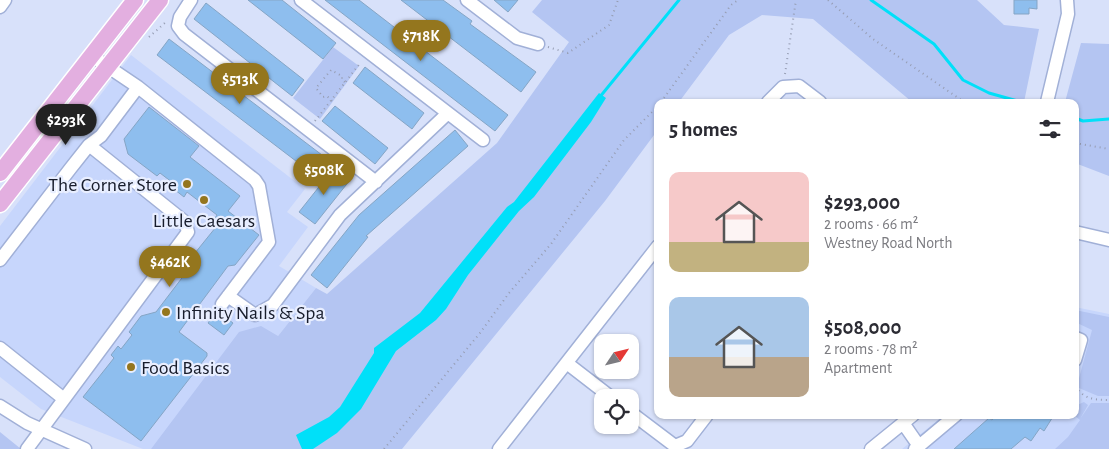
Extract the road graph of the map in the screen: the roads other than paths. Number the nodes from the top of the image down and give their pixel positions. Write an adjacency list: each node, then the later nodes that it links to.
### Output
1 (6, 0): 8 (street)
2 (135, 0): 10 (main road)
3 (160, 0): 11 (main road)
4 (191, 0): 20 (street)
5 (301, 0): 16 (street)
6 (467, 0): 9 (street)
7 (1067, 0): 15 (street)
8 (0, 7)
9 (538, 44)
10 (92, 56): 11 (street); 19 (main road)
11 (108, 68): 12 (street); 21 (main road)
12 (138, 87): 18 (street); 20 (street)
13 (771, 99): 14 (street)
14 (816, 99)
15 (1048, 99)
16 (448, 113): 17 (street); 20 (street)
17 (483, 140)
18 (89, 145): 25 (street); 29 (street)
19 (0, 173)
20 (376, 182)
21 (2, 198)
22 (1079, 233): 23 (street)
23 (1109, 240)
24 (654, 251): 27 (street)
25 (0, 260)
26 (0, 348): 29 (street)
27 (568, 364): 28 (street); 39 (street)
28 (600, 389)
29 (64, 399): 35 (street)
30 (0, 406): 35 (street)
31 (639, 419): 32 (street)
32 (704, 419)
33 (908, 419): 36 (street); 40 (street)
34 (951, 419): 36 (street)
35 (41, 430): 37 (street); 38 (street)
36 (917, 448)
37 (27, 449)
38 (86, 449)
39 (499, 449)
40 (871, 449)

